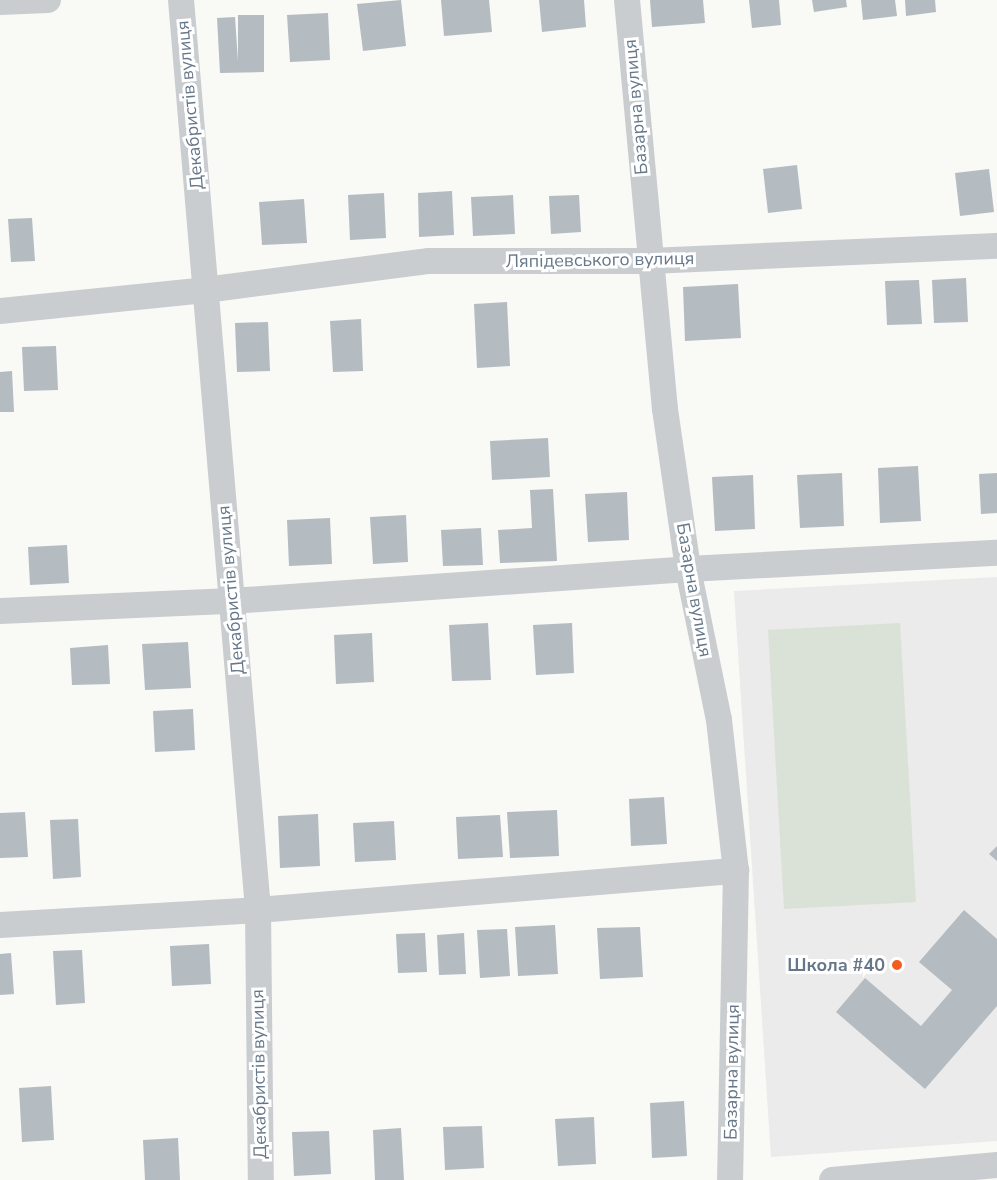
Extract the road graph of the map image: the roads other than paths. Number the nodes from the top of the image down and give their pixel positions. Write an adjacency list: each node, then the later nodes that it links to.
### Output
1 (48, 0): 4 (street)
2 (181, 0): 7 (street, Декабристів вулиця)
3 (627, 0): 6 (street, Базарна вулиця)
4 (0, 2)
5 (997, 246): 6 (street, Ляпідевського вулиця)
6 (650, 261): 7 (street, Ляпідевського вулиця); 10 (street, Базарна вулиця)
7 (204, 291): 8 (street, Ляпідевського вулиця); 11 (street, Декабристів вулиця)
8 (0, 311)
9 (997, 553): 10 (street)
10 (688, 568): 11 (street); 13 (street, Базарна вулиця)
11 (232, 601): 12 (street); 14 (street, Декабристів вулиця)
12 (0, 610)
13 (736, 871): 14 (street); 18 (street, Базарна вулиця)
14 (258, 910): 15 (street); 17 (street, Декабристів вулиця)
15 (0, 925)
16 (997, 1165): 19 (street)
17 (261, 1180)
18 (730, 1180)
19 (832, 1180)

